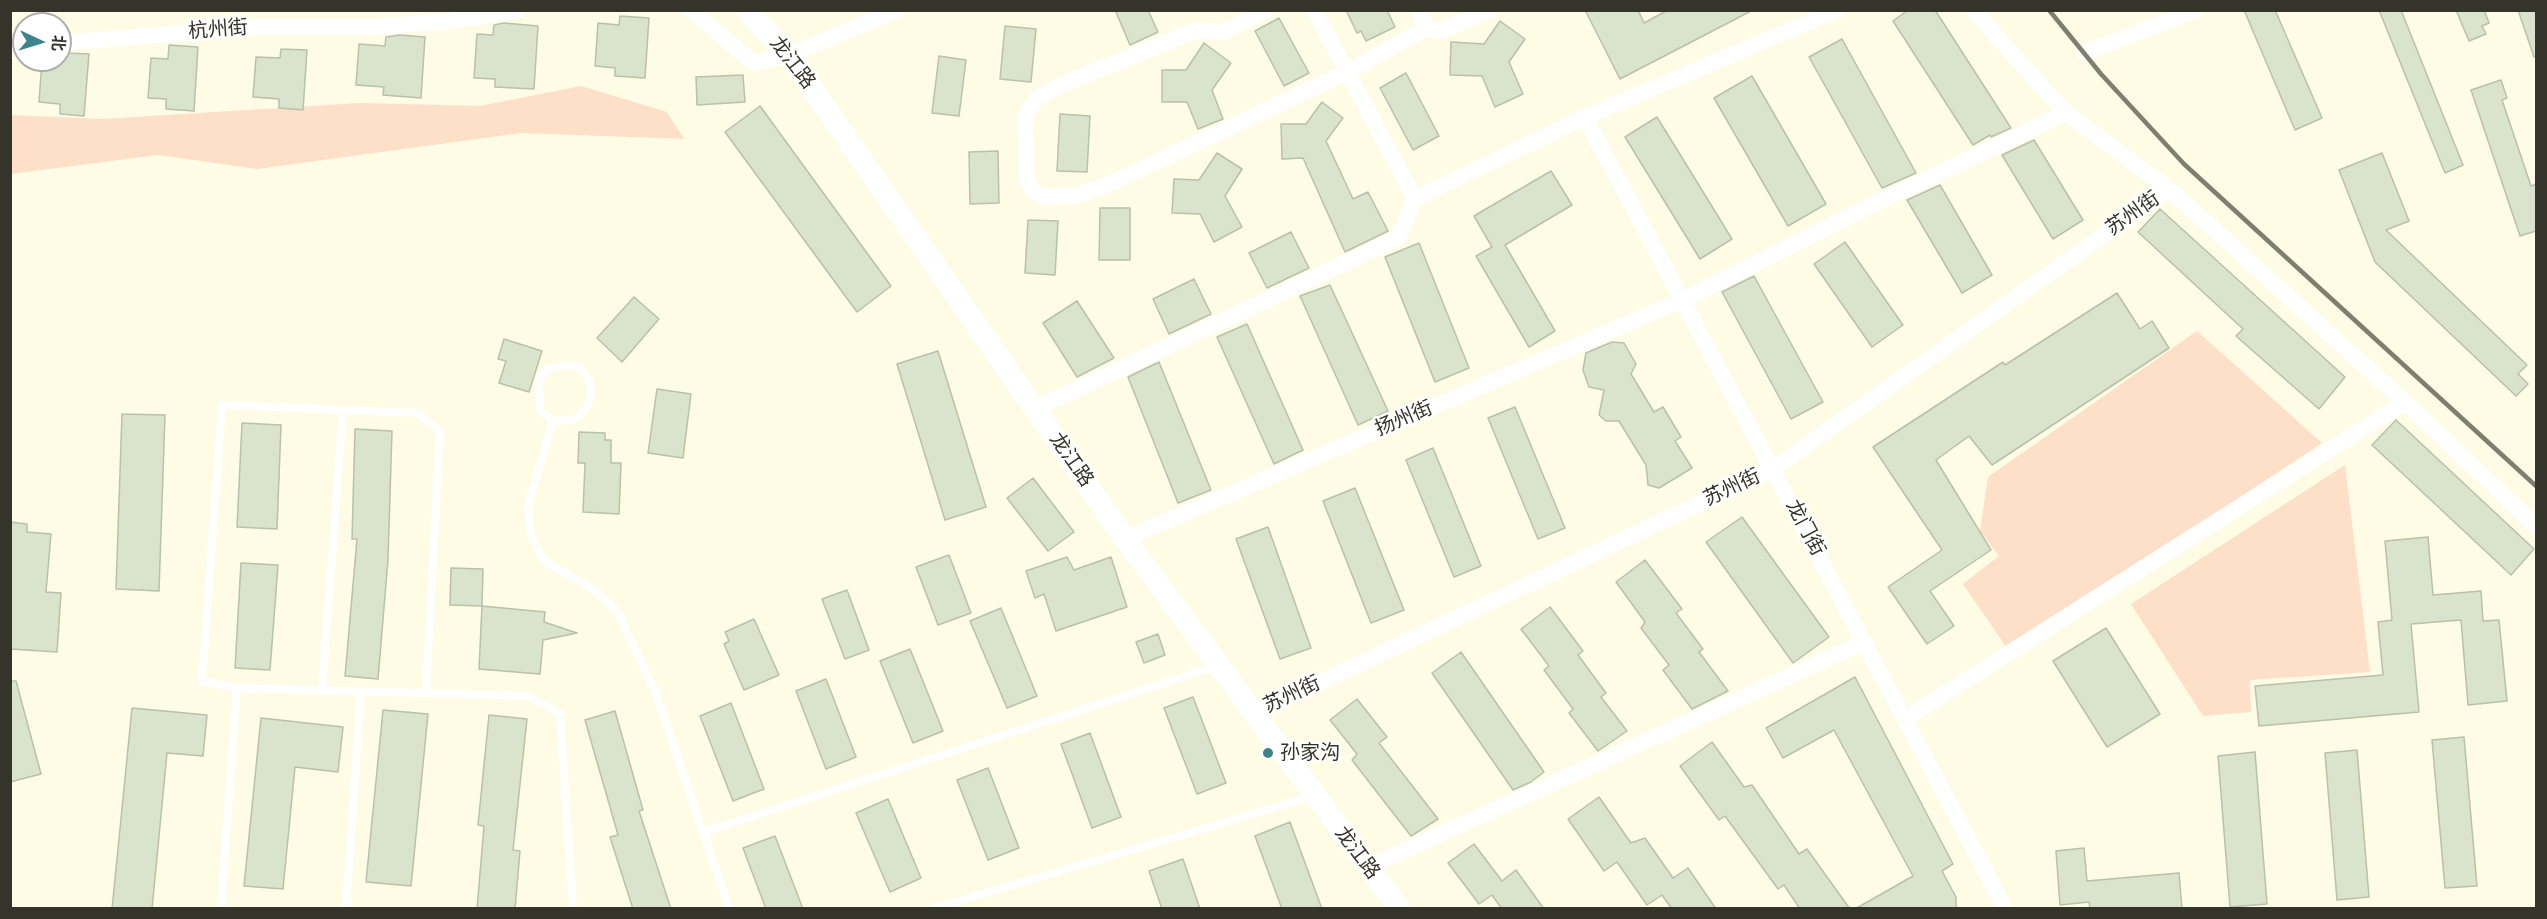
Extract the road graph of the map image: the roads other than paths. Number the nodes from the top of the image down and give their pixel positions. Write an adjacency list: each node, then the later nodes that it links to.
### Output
1 (519, 10): 13 (street, 杭州街)
2 (691, 10): 15 (street)
3 (747, 10): 15 (street, 龙江路)
4 (898, 10): 15 (street)
5 (1267, 10): 16 (street)
6 (1314, 10): 16 (street)
7 (1418, 10): 12 (street)
8 (1491, 10): 12 (street)
9 (1838, 10): 18 (street)
10 (1973, 10): 17 (street)
11 (2197, 10): 14 (street)
12 (1426, 28): 16 (street)
13 (72, 42)
14 (2084, 53)
15 (789, 55): 23 (street, 龙江路)
16 (1347, 72): 20 (street)
17 (2066, 113): 19 (street); 21 (street, 扬州街)
18 (1585, 117): 20 (street); 21 (street, 龙门街)
19 (2169, 189): 22 (street); 26 (street, 苏州街)
20 (1415, 200): 23 (street)
21 (1683, 300): 26 (street, 龙门街); 28 (street, 扬州街)
22 (2405, 402): 27 (street); 36 (street)
23 (1035, 409): 28 (street, 龙江路)
24 (343, 410): 31 (lane); 32 (lane); 34 (lane)
25 (553, 421): 25 (lane); 38 (lane)
26 (1773, 469): 29 (street, 龙门街); 35 (street, 苏州街)
27 (2536, 526)
28 (1125, 539): 30 (street, 龙江路)
29 (1865, 642): 36 (street, 龙门街); 39 (street)
30 (1217, 666): 35 (street, 龙江路); 38 (lane)
31 (237, 688): 32 (lane); 40 (lane)
32 (322, 691): 33 (lane)
33 (361, 692): 34 (lane); 41 (lane)
34 (426, 693): 42 (lane)
35 (1253, 714): 37 (street, 龙江路)
36 (1905, 719): 46 (street, 龙门街)
37 (1314, 796): 39 (street, 龙江路); 44 (lane)
38 (704, 832): 43 (lane)
39 (1368, 867): 45 (street, 龙江路)
40 (221, 909)
41 (346, 909)
42 (573, 909)
43 (729, 909)
44 (934, 909)
45 (1399, 909)
46 (2005, 909)

